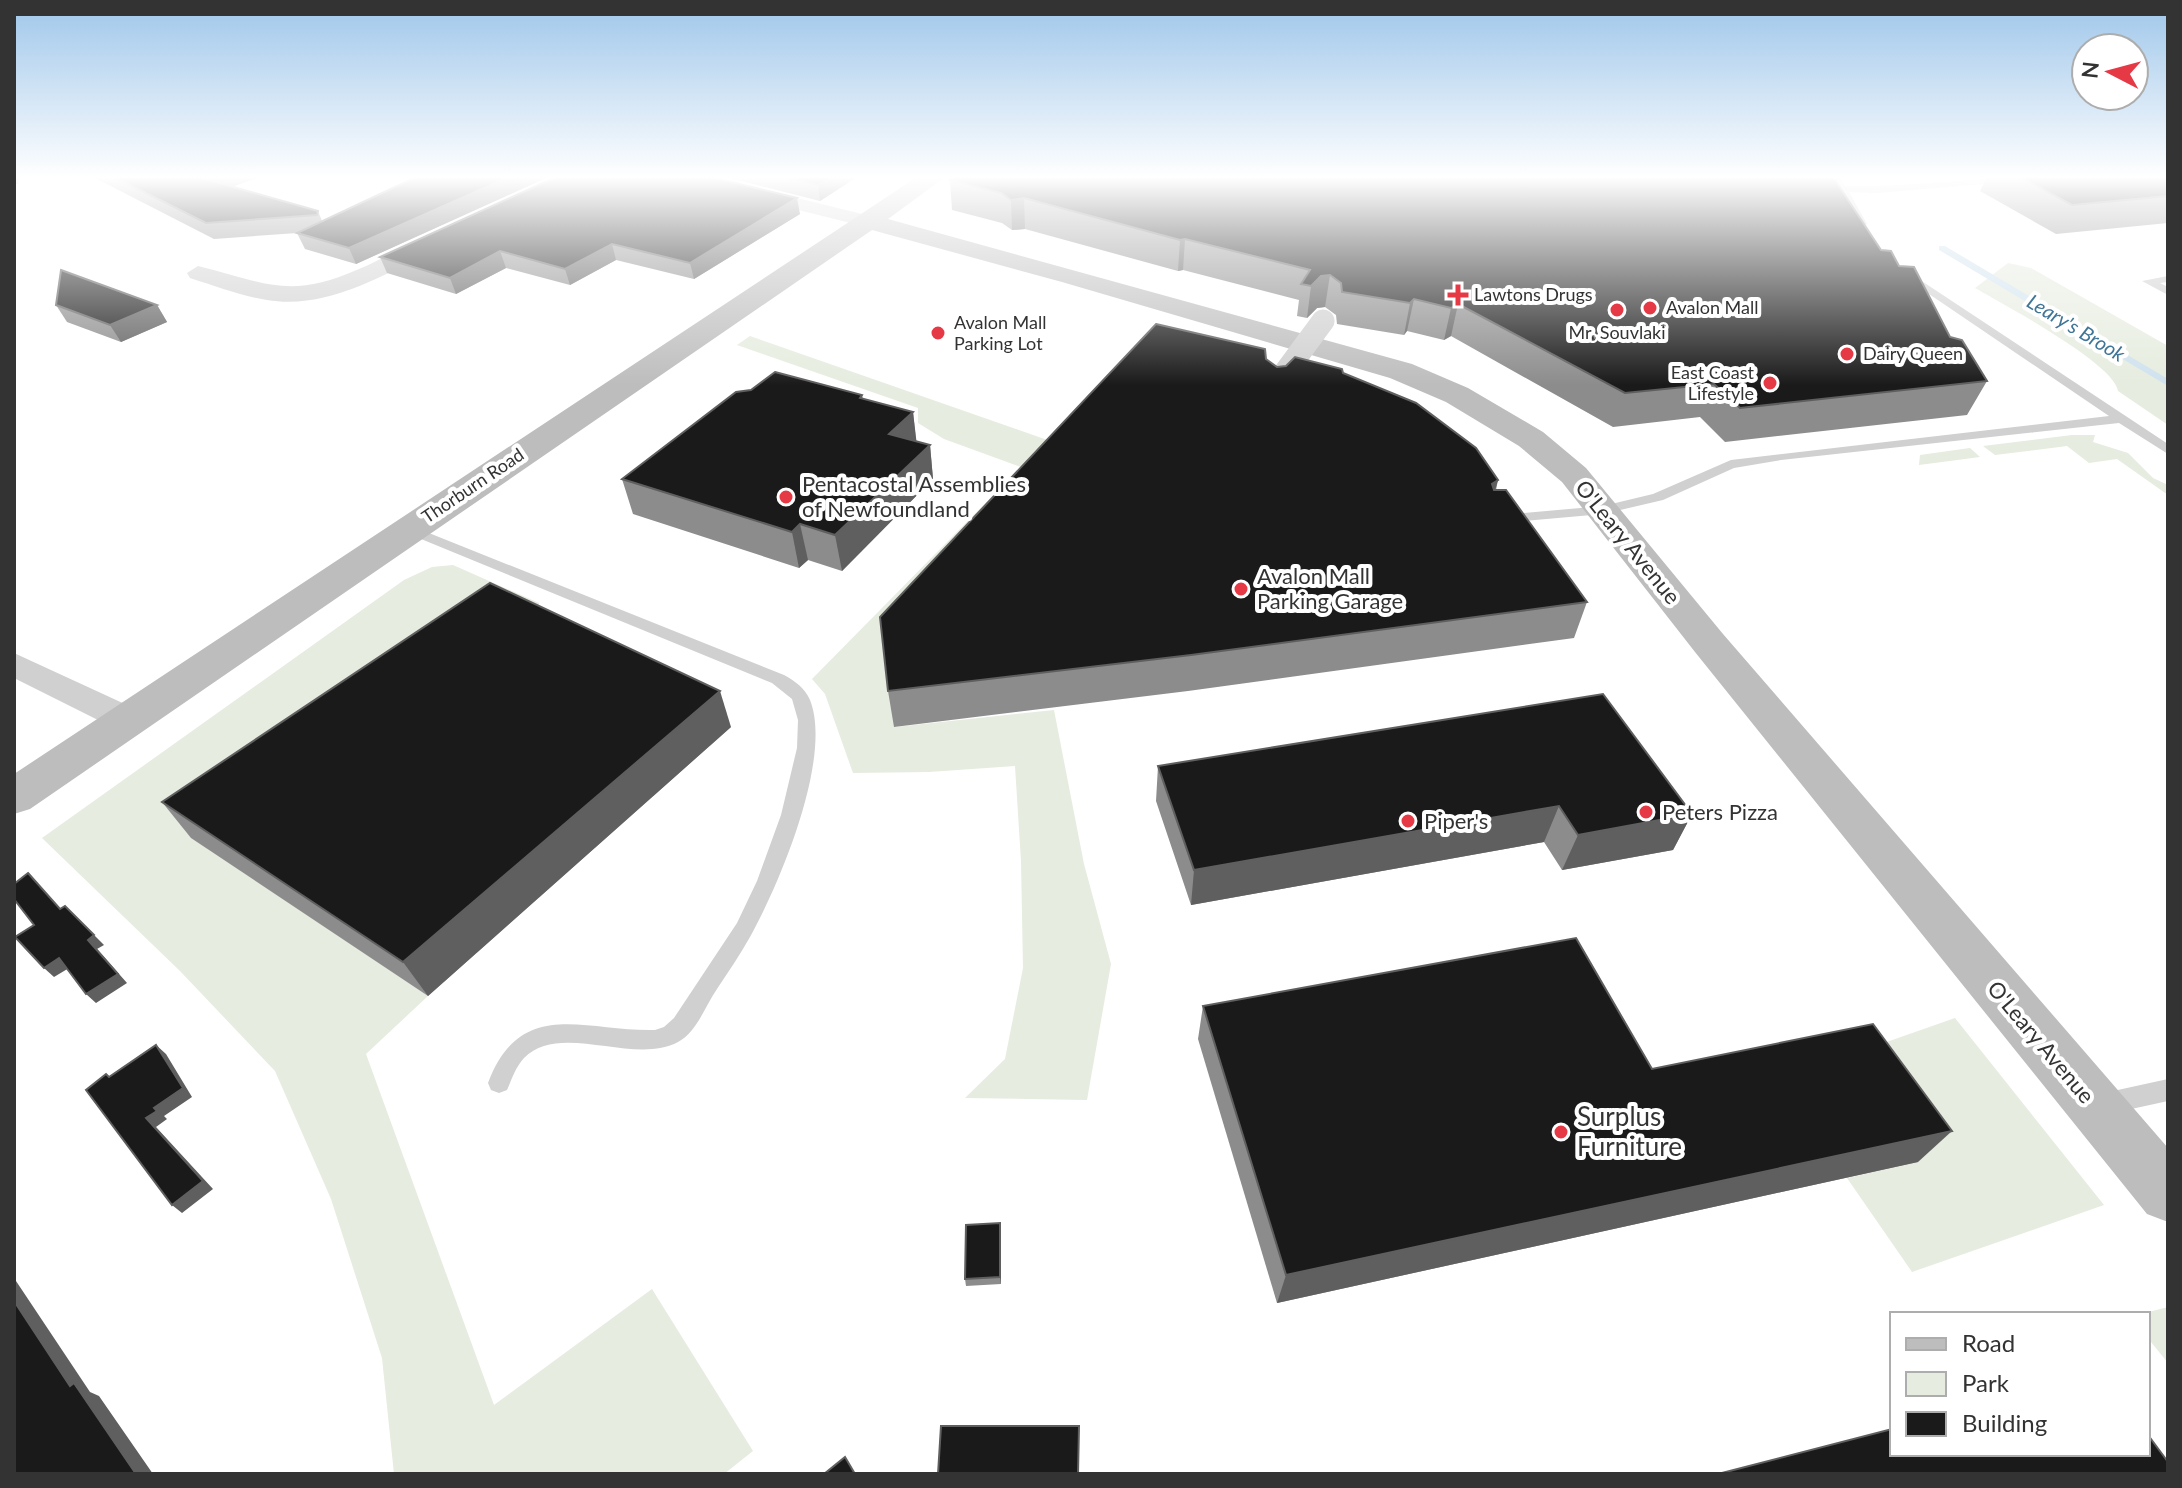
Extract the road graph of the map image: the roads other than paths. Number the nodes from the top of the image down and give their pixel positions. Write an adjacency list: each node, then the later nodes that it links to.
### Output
1 (425, 246): 5 (street)
2 (829, 246): 14 (street, Thorburn Road)
3 (962, 246): 12 (street, O'Leary Avenue)
4 (1890, 262): 10 (lane)
5 (198, 273)
6 (2168, 279): 7 (lane)
7 (2168, 292)
8 (1323, 321): 9 (street, bridge)
9 (1275, 386)
10 (2122, 419): 11 (lane); 12 (lane)
11 (2168, 450)
12 (1603, 510): 13 (lane); 20 (street, O'Leary Avenue)
13 (1492, 520)
14 (409, 529): 16 (street, Thorburn Road); 18 (lane)
15 (14, 664): 16 (street)
16 (128, 720): 17 (street, Thorburn Road)
17 (14, 797)
18 (499, 1083)
19 (2168, 1090): 20 (lane)
20 (2094, 1106): 21 (street, O'Leary Avenue)
21 (2168, 1193)

